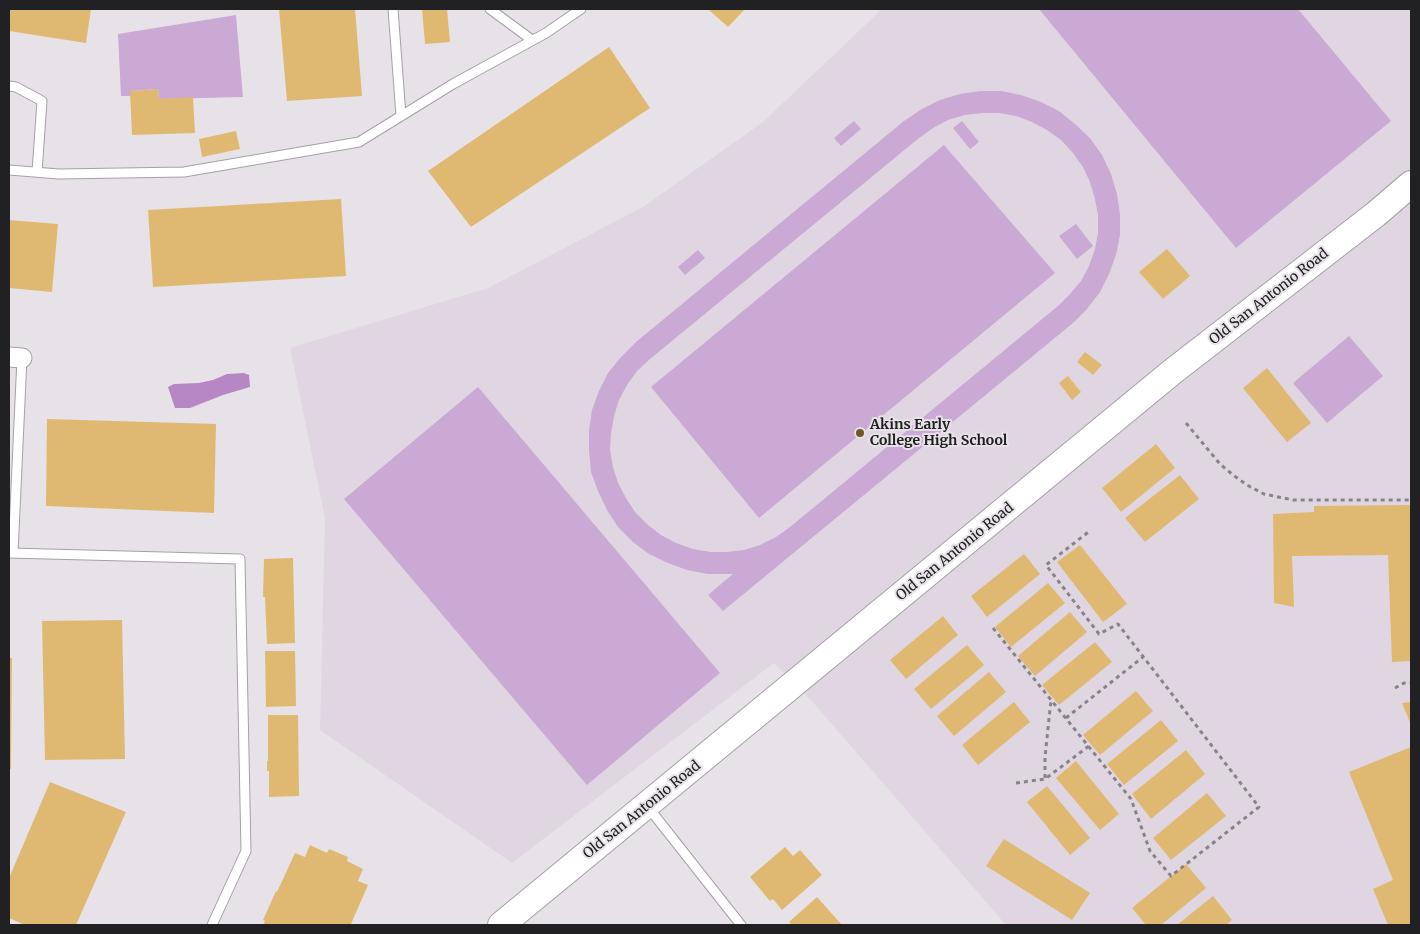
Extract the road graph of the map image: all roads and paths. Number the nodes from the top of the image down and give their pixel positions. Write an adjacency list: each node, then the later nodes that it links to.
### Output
1 (393, 9): 6 (lane)
2 (490, 9): 4 (lane)
3 (581, 9): 4 (lane)
4 (532, 40): 6 (lane)
5 (9, 86): 8 (lane)
6 (401, 116): 8 (lane)
7 (9, 170): 8 (lane)
8 (37, 172)
9 (1411, 184): 24 (street, Old San Antonio Road)
10 (16, 358): 14 (lane)
11 (1186, 423): 12 (path)
12 (1411, 500)
13 (1091, 530): 16 (path)
14 (11, 553): 25 (lane)
15 (993, 628): 19 (path)
16 (1143, 657): 20 (path); 21 (path)
17 (1411, 683): 18 (path)
18 (1395, 688)
19 (1051, 700): 20 (path); 22 (path)
20 (1066, 718): 21 (path)
21 (1089, 746): 22 (path)
22 (1045, 778): 23 (path)
23 (1016, 783)
24 (647, 806): 26 (street, Old San Antonio Road); 27 (lane)
25 (212, 925)
26 (501, 925)
27 (741, 925)

